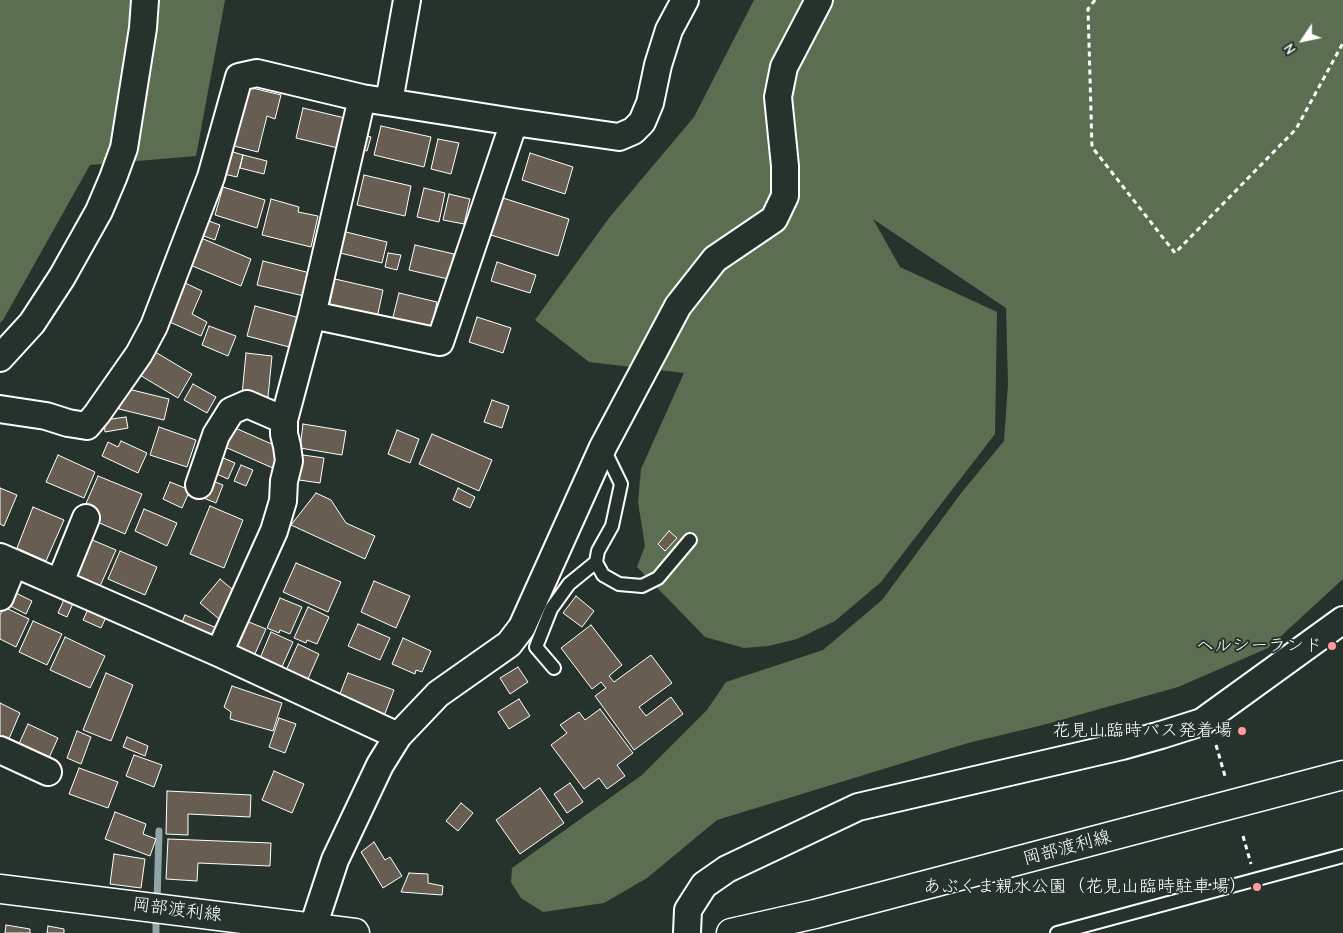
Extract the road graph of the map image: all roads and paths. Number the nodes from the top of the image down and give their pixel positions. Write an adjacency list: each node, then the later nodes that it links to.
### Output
1 (145, 0): 11 (street)
2 (407, 0): 8 (street)
3 (684, 0): 9 (street)
4 (819, 0): 14 (street)
5 (1095, 0): 6 (path)
6 (1343, 43)
7 (362, 98): 8 (street); 10 (street); 12 (street)
8 (389, 102): 9 (street)
9 (514, 122): 10 (street)
10 (312, 315): 13 (street)
11 (0, 358)
12 (0, 409)
13 (284, 420): 15 (street); 23 (street)
14 (603, 447): 19 (lane); 25 (street)
15 (199, 485)
16 (86, 518): 20 (street)
17 (690, 540): 19 (lane)
18 (7, 560): 20 (street); 21 (street)
19 (596, 562): 24 (lane)
20 (60, 582): 23 (street)
21 (0, 597)
22 (1343, 620): 37 (street)
23 (219, 652): 25 (street)
24 (554, 668)
25 (398, 736): 35 (street)
26 (1216, 745): 30 (path)
27 (0, 750): 28 (street)
28 (48, 772)
29 (1343, 775): 38 (main road, 岡部渡利線)
30 (1225, 776)
31 (1243, 836): 33 (path)
32 (1343, 856): 33 (lane)
33 (1255, 880): 39 (lane)
34 (0, 889): 35 (main road, 岡部渡利線)
35 (312, 927): 36 (main road, 岡部渡利線)
36 (355, 933)
37 (687, 933)
38 (731, 933)
39 (1058, 933)

